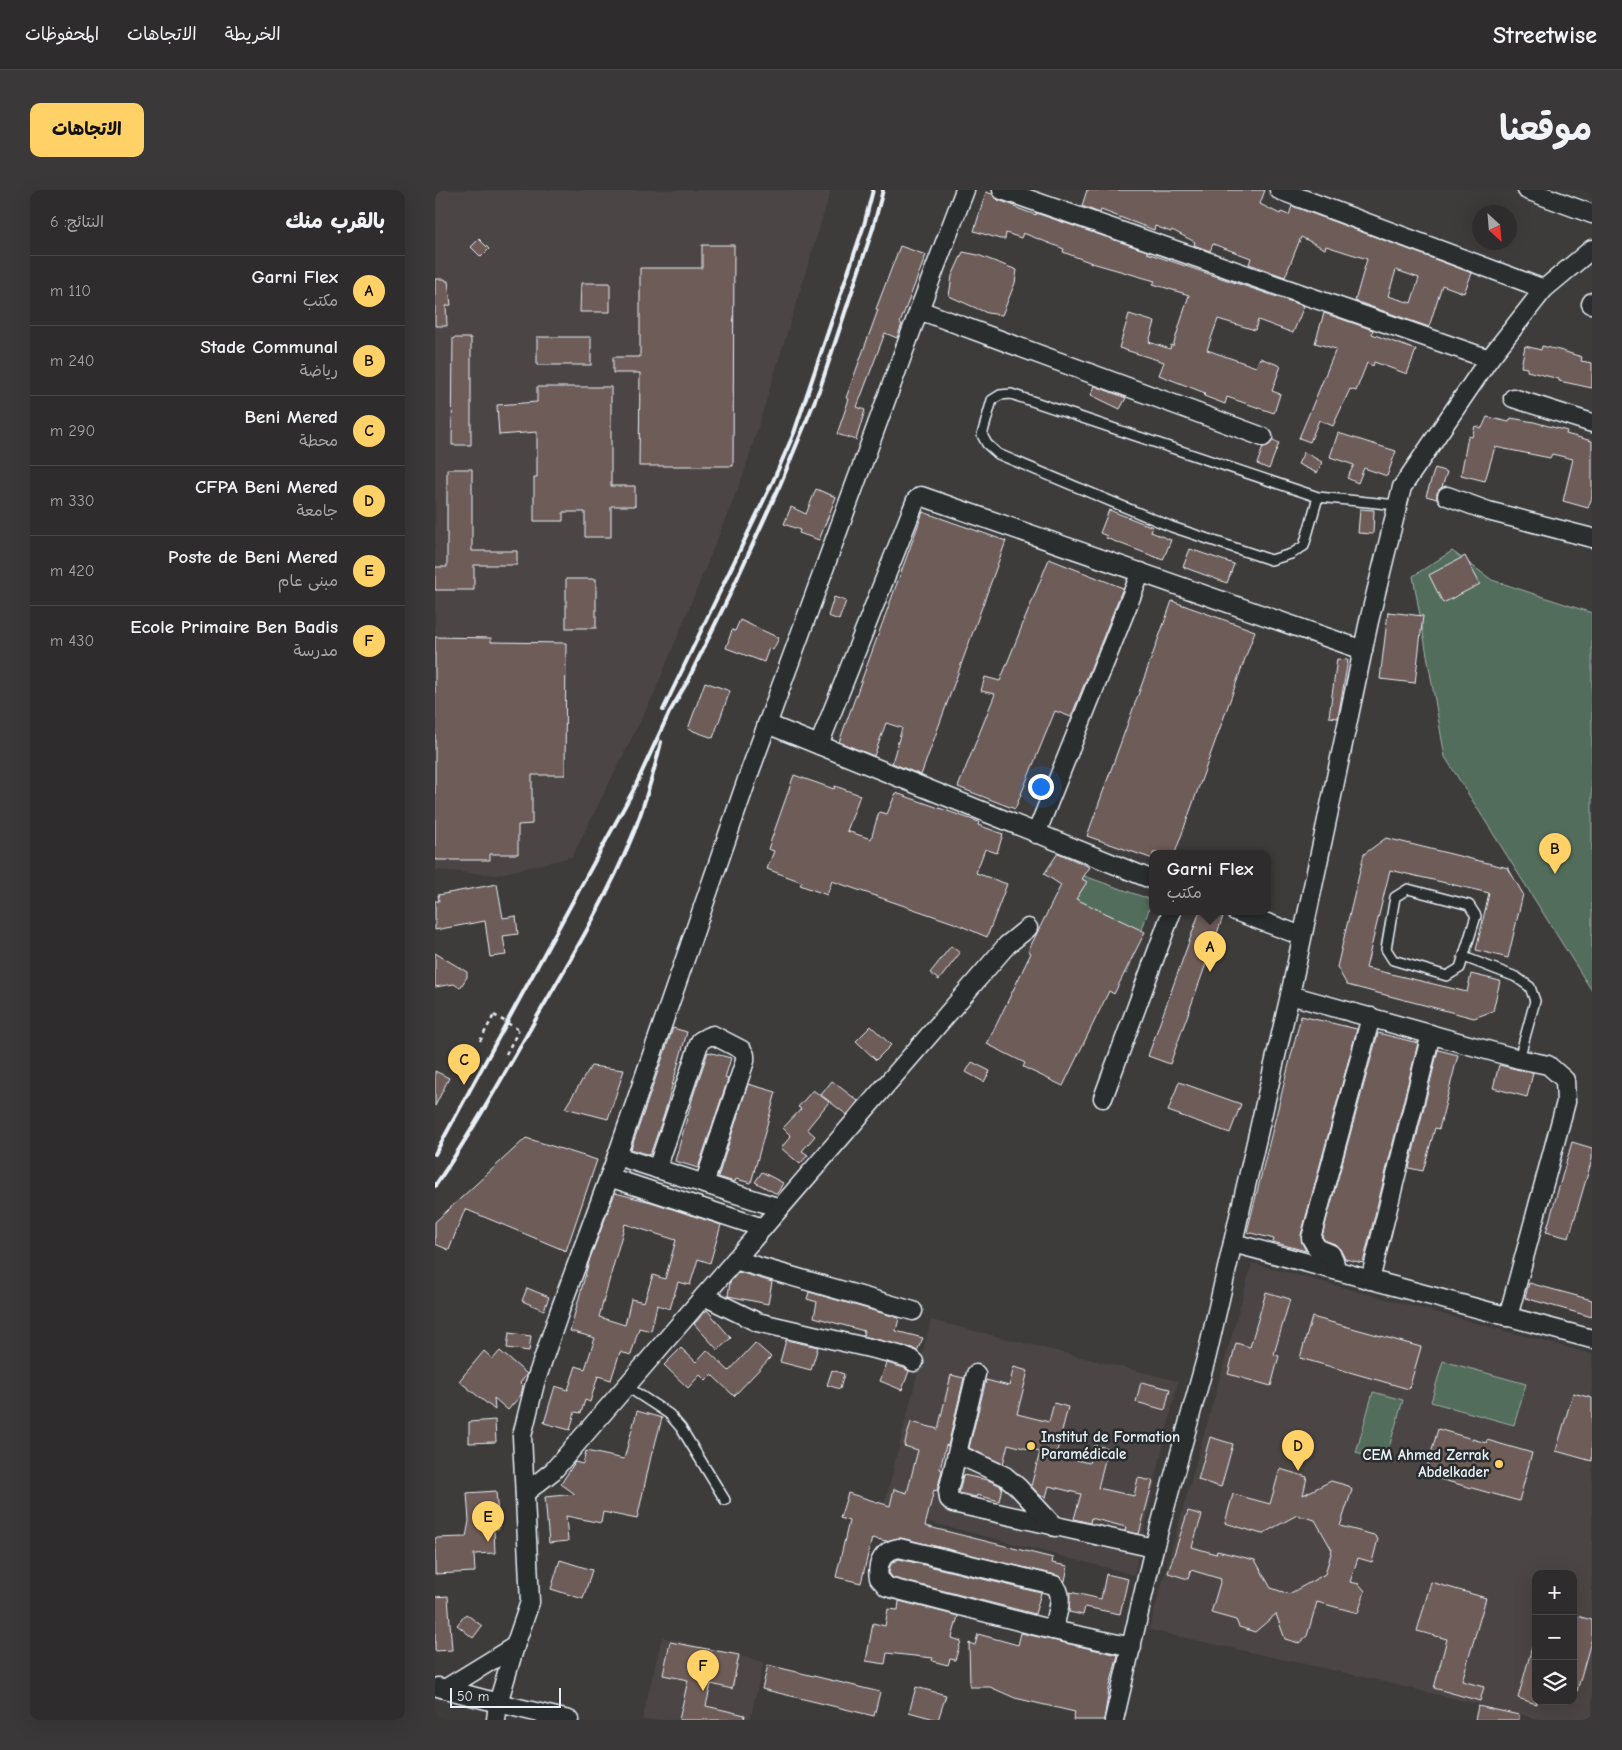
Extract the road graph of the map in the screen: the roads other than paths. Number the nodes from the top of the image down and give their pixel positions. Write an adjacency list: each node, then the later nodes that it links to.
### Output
1 (965, 190): 8 (street)
2 (1002, 190): 9 (street)
3 (1279, 190): 7 (street)
4 (1527, 190): 5 (street)
5 (1592, 214)
6 (1592, 249): 7 (street)
7 (1544, 290): 9 (street)
8 (919, 310): 12 (street); 19 (street)
9 (1489, 359): 15 (street)
10 (1513, 398): 11 (street)
11 (1592, 422)
12 (1263, 437)
13 (1447, 496): 16 (street)
14 (1318, 497): 14 (lane); 15 (lane)
15 (1397, 505): 18 (street)
16 (1592, 538)
17 (1141, 572): 18 (street); 20 (street); 21 (street)
18 (1363, 650): 26 (street)
19 (767, 724): 20 (street); 33 (street)
20 (819, 745): 21 (street)
21 (1036, 834): 22 (street)
22 (1149, 878)
23 (1171, 915): 32 (street)
24 (1246, 915): 26 (street)
25 (1028, 928): 37 (street)
26 (1302, 936): 28 (street)
27 (1464, 957): 27 (lane); 31 (lane)
28 (1290, 995): 29 (street); 39 (street)
29 (1371, 1018): 30 (street); 41 (street)
30 (1431, 1034): 31 (street); 42 (street)
31 (1519, 1059): 45 (street)
32 (1103, 1098)
33 (617, 1156): 34 (street); 35 (street)
34 (657, 1169): 36 (street); 36 (street)
35 (609, 1177): 38 (street); 51 (street)
36 (704, 1184): 37 (street)
37 (780, 1208): 38 (street)
38 (763, 1228): 40 (street)
39 (1233, 1243): 41 (street); 54 (street)
40 (735, 1260): 43 (street); 44 (street)
41 (1336, 1270): 42 (street)
42 (1370, 1280): 45 (street)
43 (704, 1296): 47 (street); 49 (street)
44 (913, 1311)
45 (1508, 1317): 46 (street)
46 (1592, 1339)
47 (913, 1362)
48 (976, 1374): 50 (street)
49 (626, 1386): 51 (street); 52 (lane)
50 (957, 1454): 53 (street); 53 (street)
51 (525, 1493): 56 (street)
52 (725, 1500)
53 (1055, 1527): 54 (street)
54 (1155, 1548): 57 (street)
55 (1053, 1630): 55 (street); 57 (street)
56 (515, 1646): 58 (street); 59 (street)
57 (1132, 1647): 61 (street)
58 (440, 1688): 59 (street)
59 (497, 1712): 60 (street)
60 (569, 1720)
61 (1114, 1720)

